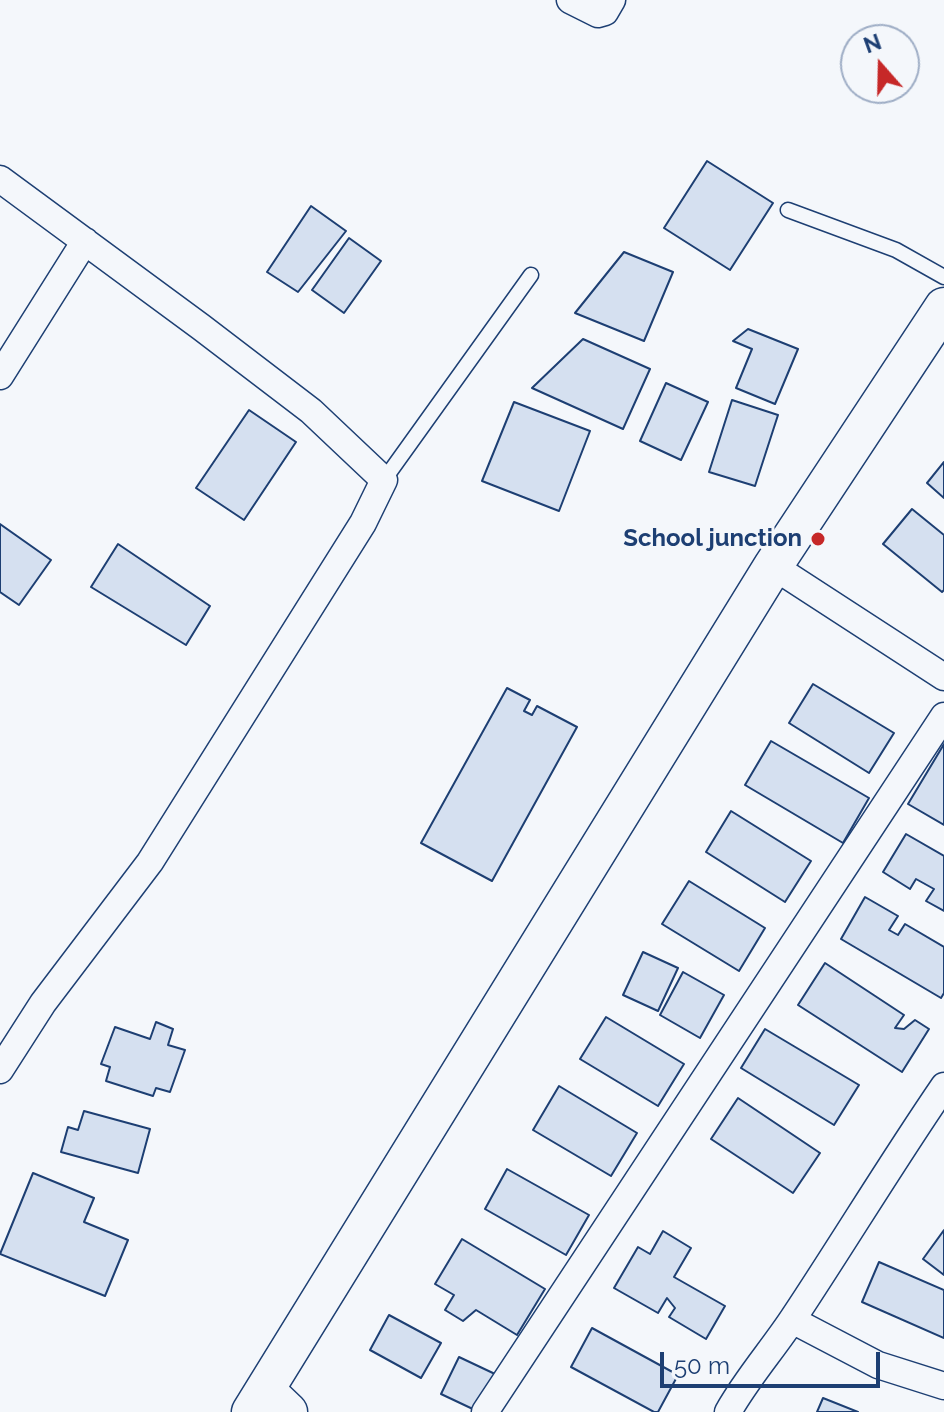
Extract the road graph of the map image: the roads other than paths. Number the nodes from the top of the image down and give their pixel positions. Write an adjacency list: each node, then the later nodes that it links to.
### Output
1 (570, 0): 2 (street)
2 (612, 0)
3 (0, 179): 5 (street)
4 (788, 210): 7 (lane)
5 (85, 241): 9 (street); 10 (street)
6 (531, 275): 10 (lane)
7 (944, 277)
8 (944, 307): 11 (street)
9 (0, 376)
10 (384, 480): 14 (street)
11 (773, 566): 12 (street); 18 (street)
12 (944, 677)
13 (944, 716): 19 (street)
14 (0, 1070)
15 (944, 1086): 16 (street)
16 (792, 1320): 17 (street); 20 (street)
17 (944, 1386)
18 (268, 1405)
19 (485, 1412)
20 (728, 1412)

